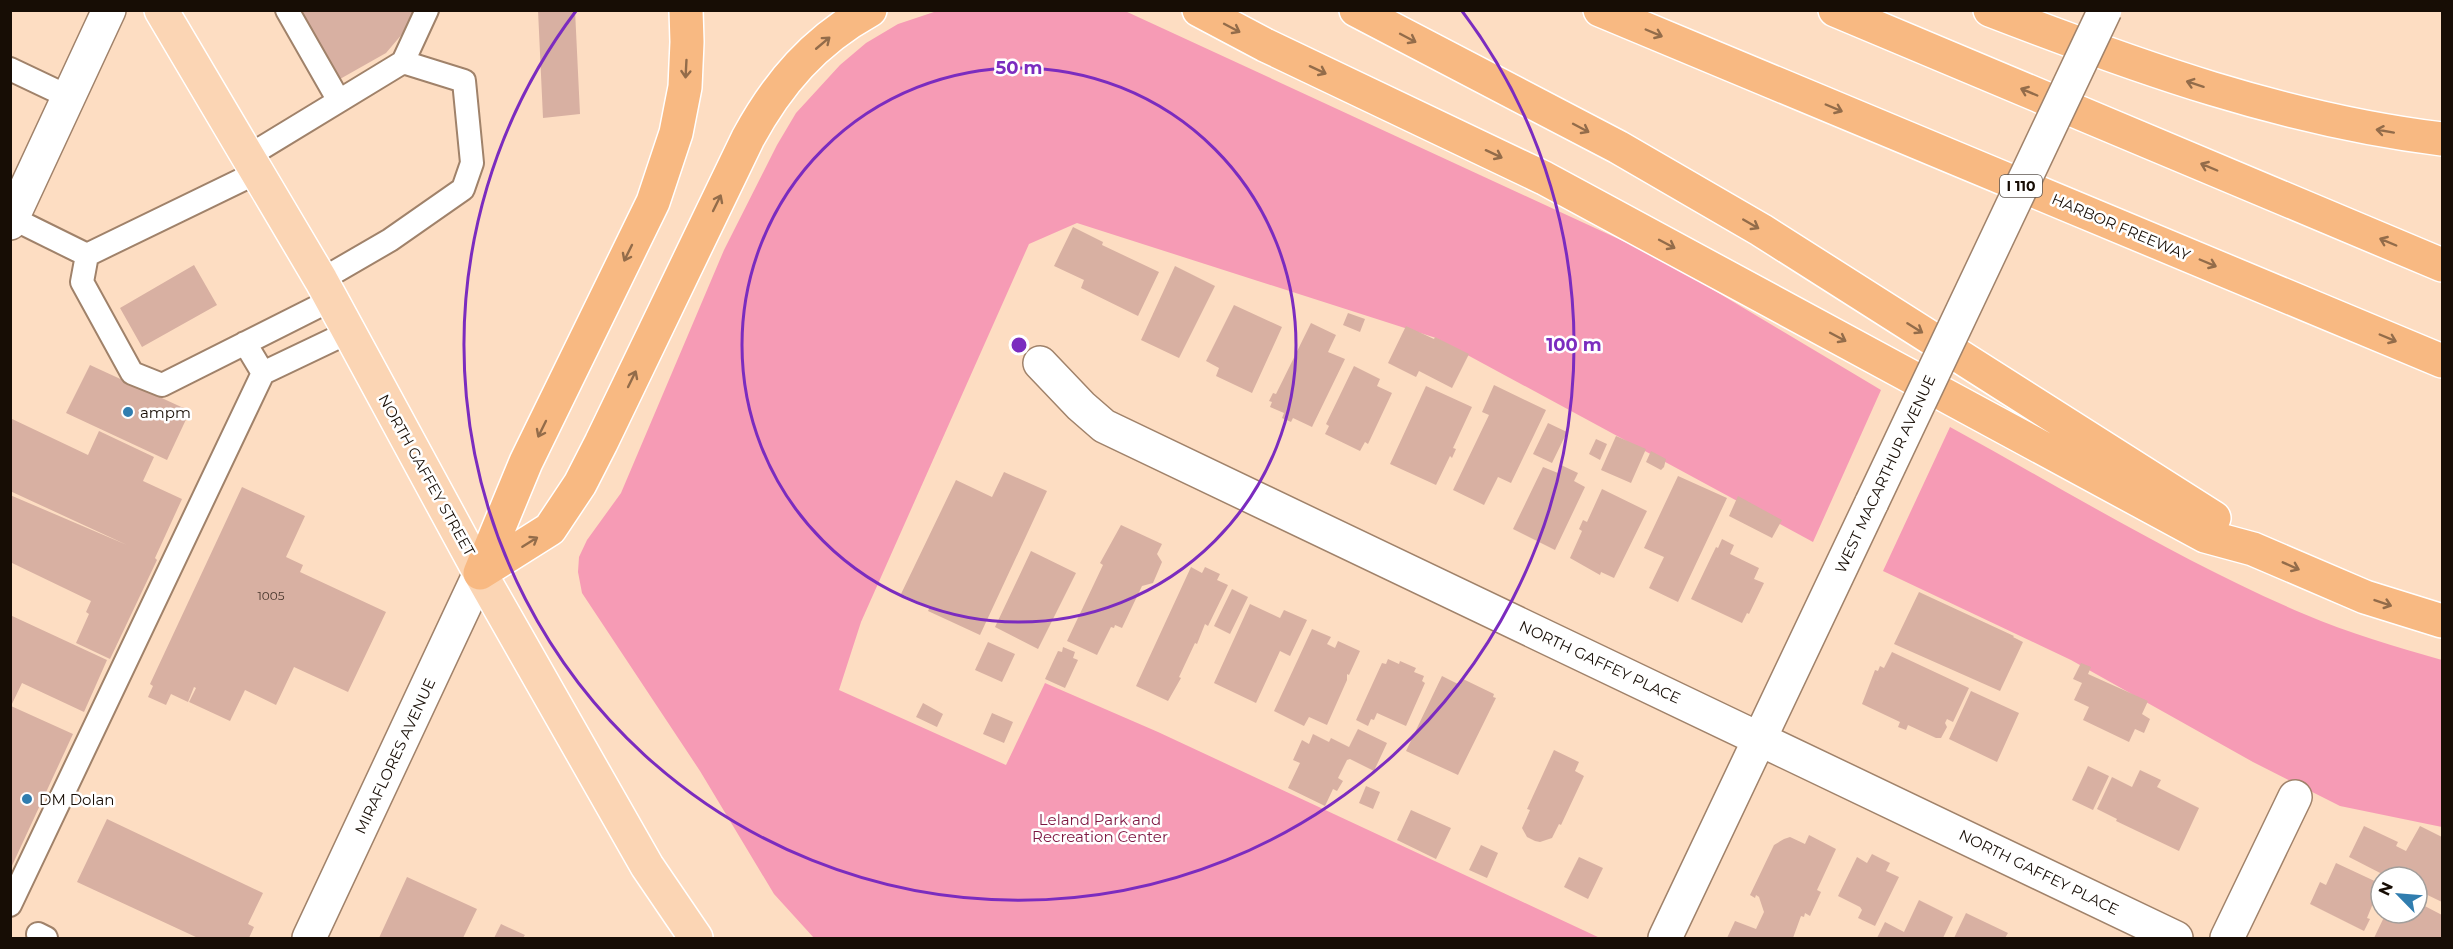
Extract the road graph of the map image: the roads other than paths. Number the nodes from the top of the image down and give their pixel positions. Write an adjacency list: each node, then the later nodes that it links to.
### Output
1 (110, 10): 15 (street)
2 (161, 10): 18 (main road, NORTH GAFFEY STREET)
3 (287, 10): 16 (lane)
4 (427, 10): 13 (lane)
5 (686, 10): 29 (highway, one-way to 29)
6 (870, 10): 29 (highway, one-way to 6)
7 (1199, 10): 28 (highway, one-way to 28)
8 (1356, 10): 28 (highway, one-way to 28)
9 (1600, 10): 25 (highway, HARBOR FREEWAY / I 110, one-way to 25)
10 (1835, 10): 21 (highway, one-way to 10)
11 (1990, 10): 17 (highway, one-way to 11)
12 (2105, 10): 31 (street, WEST MACARTHUR AVENUE, bridge)
13 (403, 62): 16 (lane); 22 (lane)
14 (10, 69): 15 (lane)
15 (69, 97): 19 (street)
16 (339, 101): 18 (lane)
17 (2442, 139)
18 (252, 165): 20 (lane); 22 (main road, NORTH GAFFEY STREET)
19 (11, 219): 20 (lane)
20 (87, 255): 24 (lane)
21 (2442, 265)
22 (326, 290): 23 (main road, NORTH GAFFEY STREET); 24 (lane)
23 (349, 332): 27 (lane); 29 (main road, NORTH GAFFEY STREET)
24 (245, 343): 27 (lane)
25 (2442, 361)
26 (1040, 363): 31 (street, NORTH GAFFEY PLACE)
27 (263, 373): 33 (lane)
28 (2253, 549): 30 (highway, one-way to 30)
29 (480, 573): 34 (street, MIRAFLORES AVENUE); 35 (main road, NORTH GAFFEY STREET)
30 (2442, 621)
31 (1760, 738): 36 (street, WEST MACARTHUR AVENUE); 37 (street, NORTH GAFFEY PLACE)
32 (2295, 797): 38 (street)
33 (10, 905)
34 (309, 939)
35 (696, 939)
36 (1665, 939)
37 (2176, 939)
38 (2227, 939)

